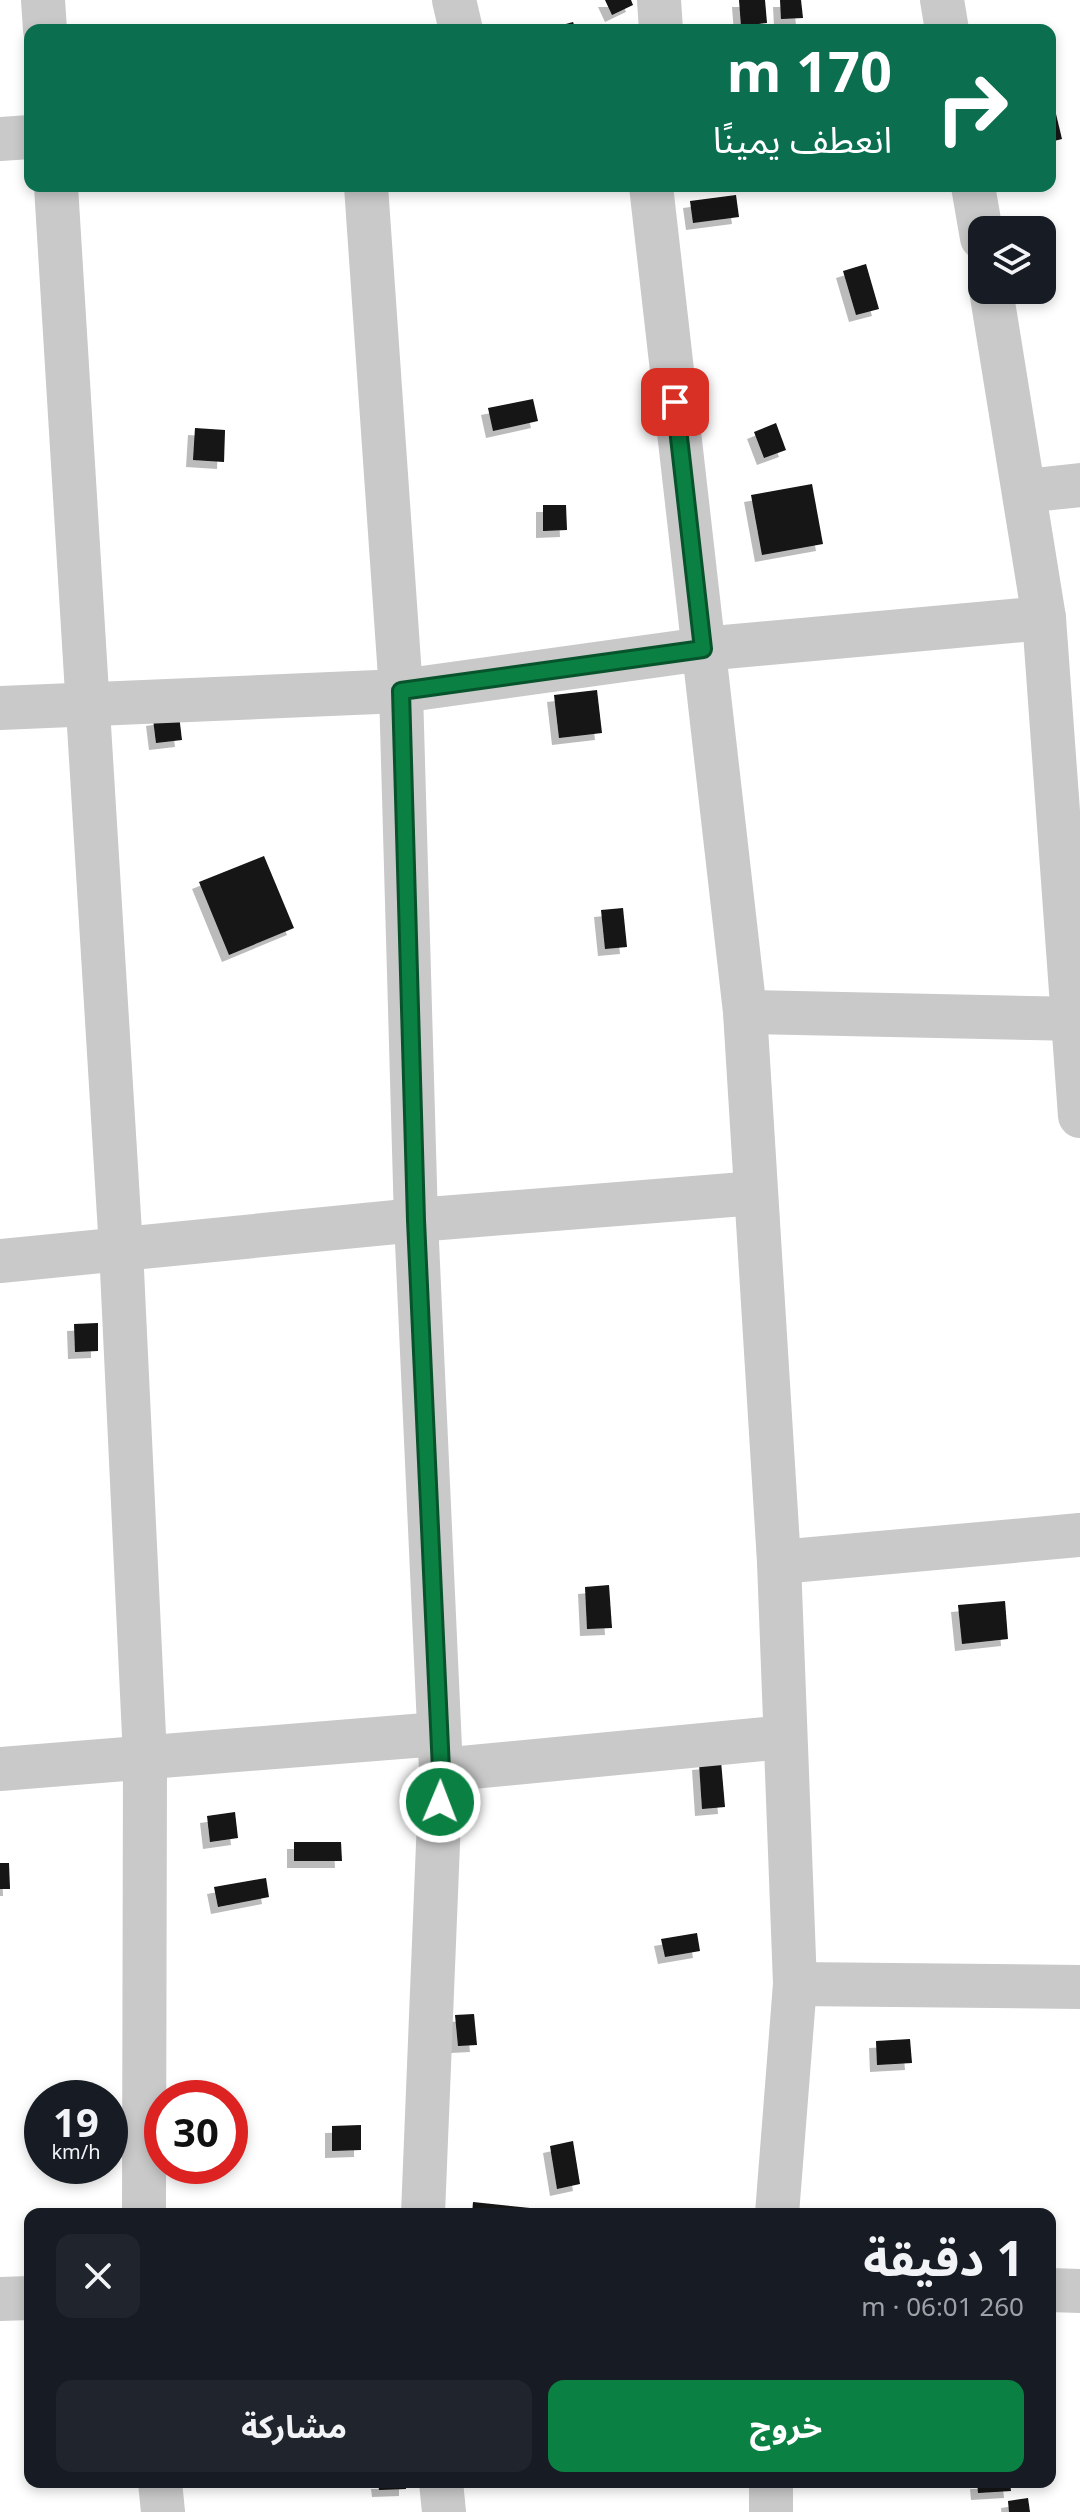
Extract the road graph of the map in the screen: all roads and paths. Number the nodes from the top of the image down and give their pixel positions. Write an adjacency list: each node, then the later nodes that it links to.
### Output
1 (43, 0): 5 (street)
2 (454, 0): 6 (street)
3 (659, 0): 7 (street)
4 (942, 0): 8 (street)
5 (45, 24)
6 (460, 24)
7 (661, 24)
8 (946, 24)
9 (24, 137): 10 (street)
10 (0, 139)
11 (56, 192): 22 (street)
12 (366, 192): 21 (street)
13 (652, 192): 20 (street)
14 (974, 192): 15 (street)
15 (978, 216)
16 (993, 304): 18 (street)
17 (1080, 485): 18 (street)
18 (1025, 491): 19 (street)
19 (1044, 618): 20 (street); 25 (street)
20 (703, 649): 21 (street); 24 (street)
21 (401, 691): 22 (street); 28 (street)
22 (89, 704): 23 (street); 29 (street)
23 (0, 708)
24 (745, 1012): 25 (street); 27 (street)
25 (1077, 1019): 26 (street)
26 (1080, 1116)
27 (756, 1193): 28 (street); 32 (street)
28 (416, 1220): 29 (street); 34 (street)
29 (121, 1249): 30 (street); 35 (street)
30 (0, 1261)
31 (1080, 1535): 32 (street)
32 (779, 1562): 33 (street)
33 (785, 1737): 34 (street); 37 (street)
34 (439, 1752): 35 (street); 40 (street)
35 (145, 1757): 36 (street); 39 (street)
36 (0, 1769)
37 (795, 1984): 38 (street); 41 (street)
38 (1080, 1987)
39 (144, 2208)
40 (423, 2208)
41 (777, 2208)
42 (1056, 2290): 43 (street)
43 (1080, 2291)
44 (24, 2298): 45 (street)
45 (0, 2299)
46 (161, 2488): 49 (street)
47 (442, 2488): 50 (street)
48 (771, 2488): 51 (street)
49 (163, 2512)
50 (444, 2512)
51 (771, 2512)

